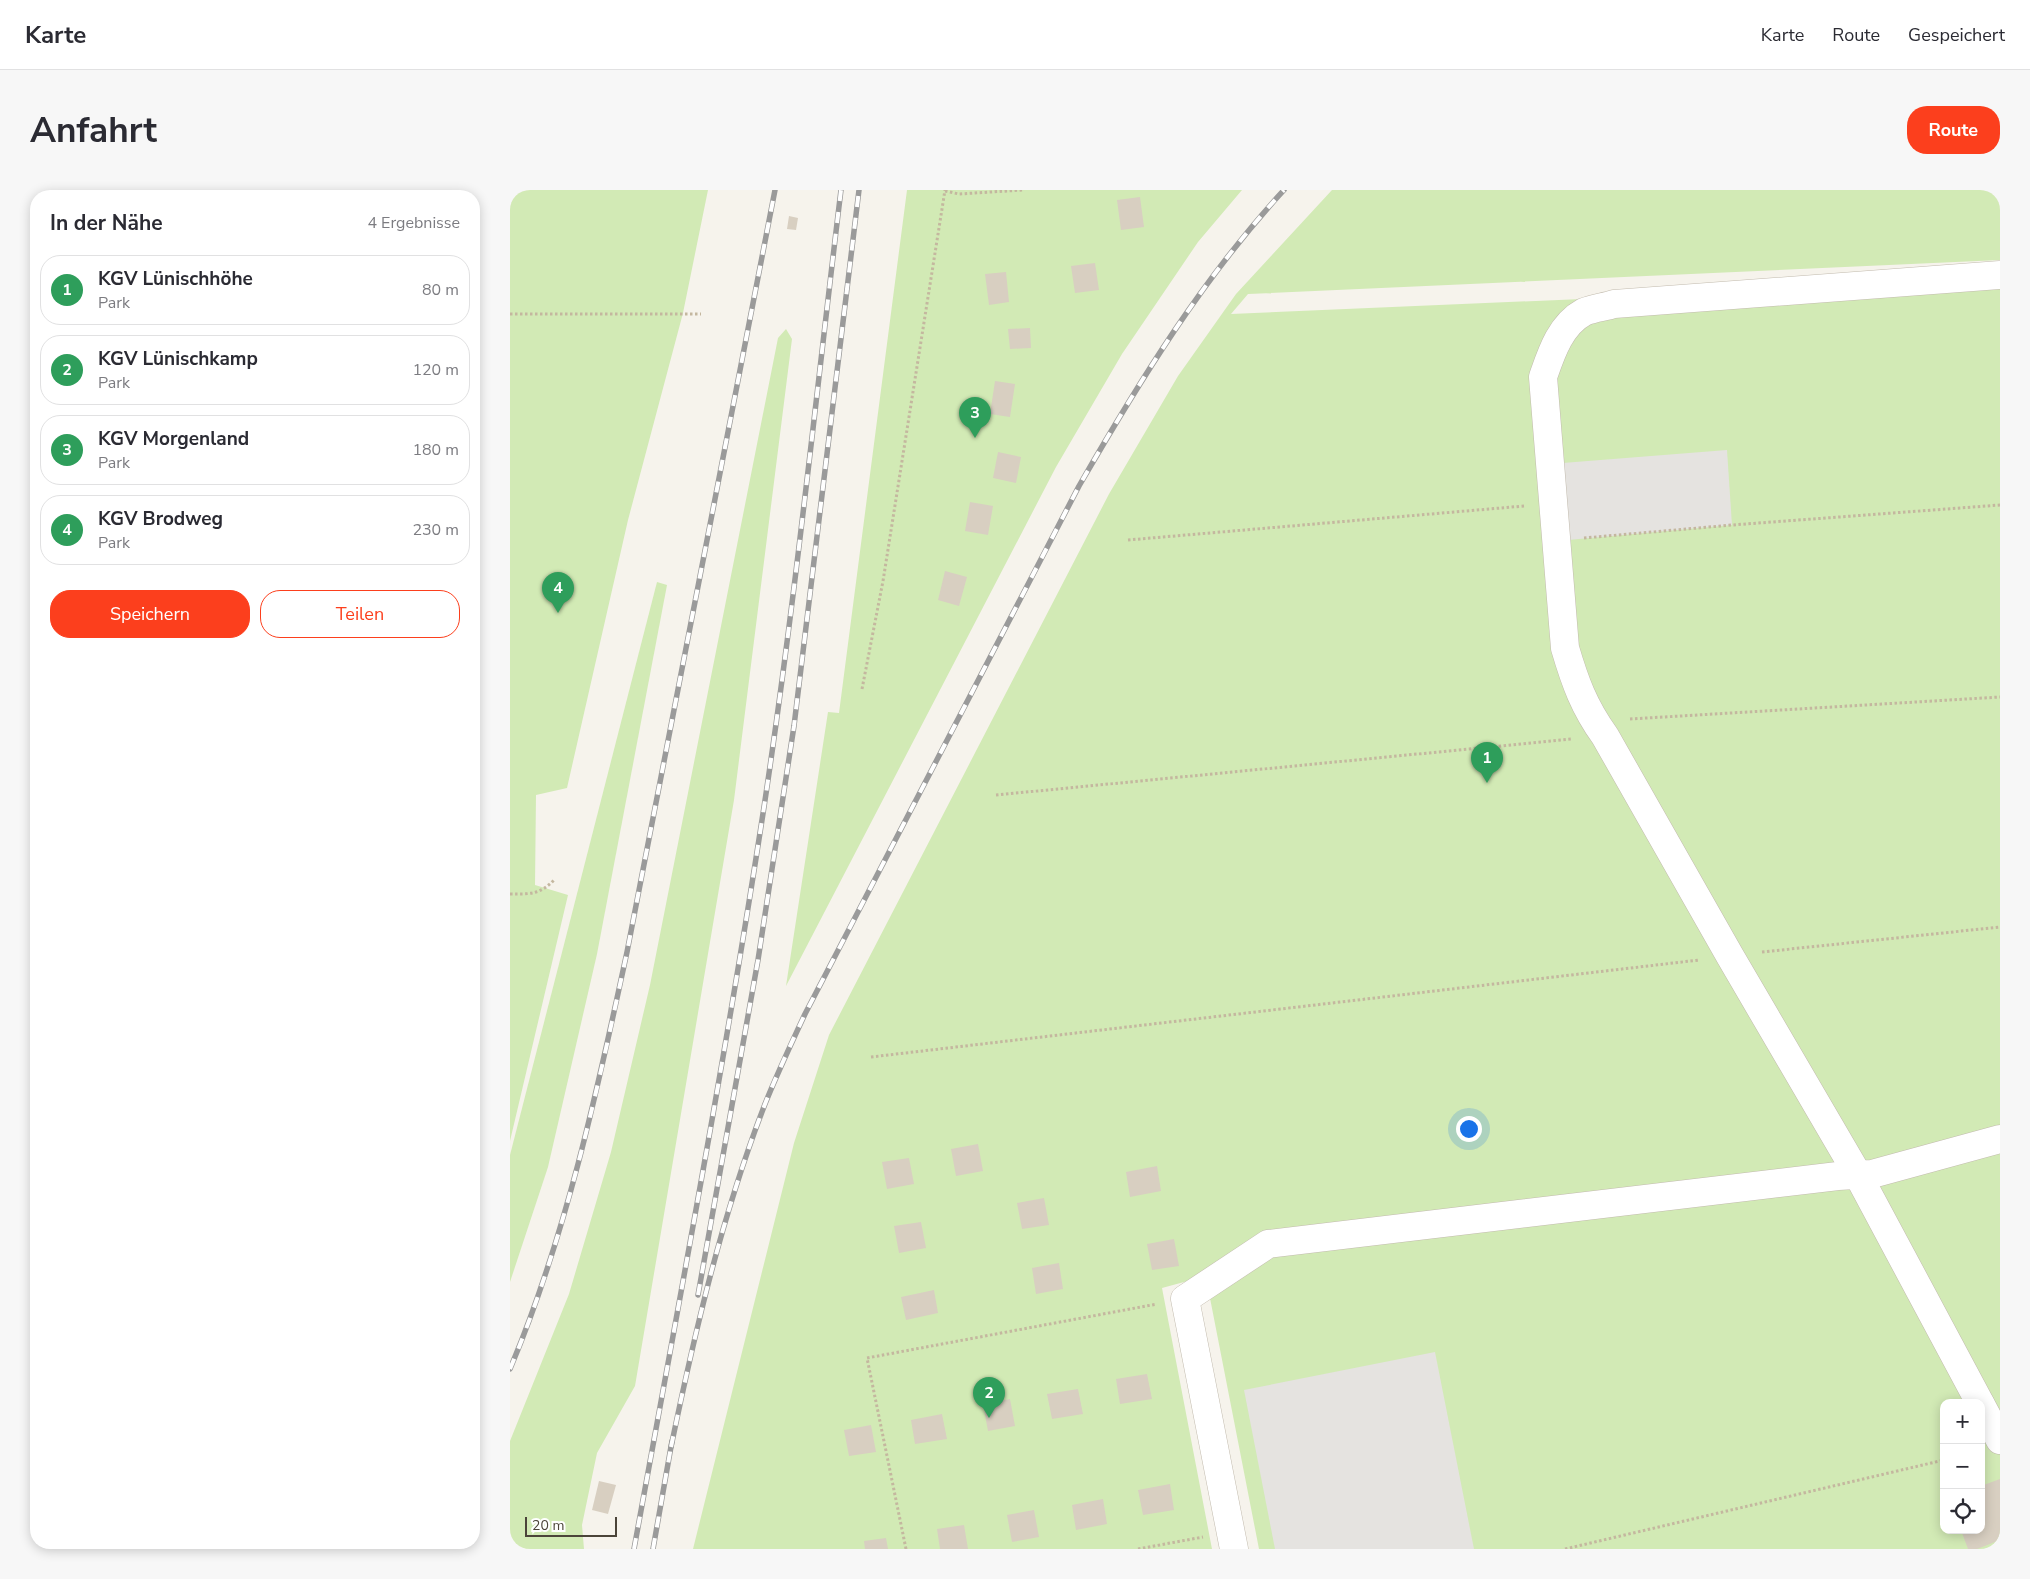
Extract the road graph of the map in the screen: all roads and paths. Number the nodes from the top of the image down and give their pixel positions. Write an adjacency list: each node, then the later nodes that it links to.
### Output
1 (1023, 190): 2 (path)
2 (945, 191): 10 (path)
3 (2000, 275): 6 (lane)
4 (510, 314): 5 (path)
5 (700, 314)
6 (1555, 503): 8 (path); 9 (lane)
7 (2000, 505): 9 (path)
8 (1128, 540)
9 (1558, 541): 12 (lane)
10 (862, 689)
11 (2000, 697): 12 (path)
12 (1600, 728): 13 (path); 17 (lane)
13 (996, 795)
14 (555, 880): 15 (path)
15 (510, 894)
16 (2000, 927): 17 (path)
17 (1730, 956): 18 (path); 20 (lane)
18 (871, 1057)
19 (2000, 1139): 20 (lane)
20 (1858, 1175): 21 (lane); 22 (lane)
21 (1184, 1299): 26 (lane); 27 (path)
22 (1978, 1399)
23 (1985, 1412): 24 (lane)
24 (2000, 1440)
25 (1940, 1461): 29 (path)
26 (1232, 1540): 28 (path)
27 (906, 1549)
28 (1138, 1549)
29 (1565, 1549)

